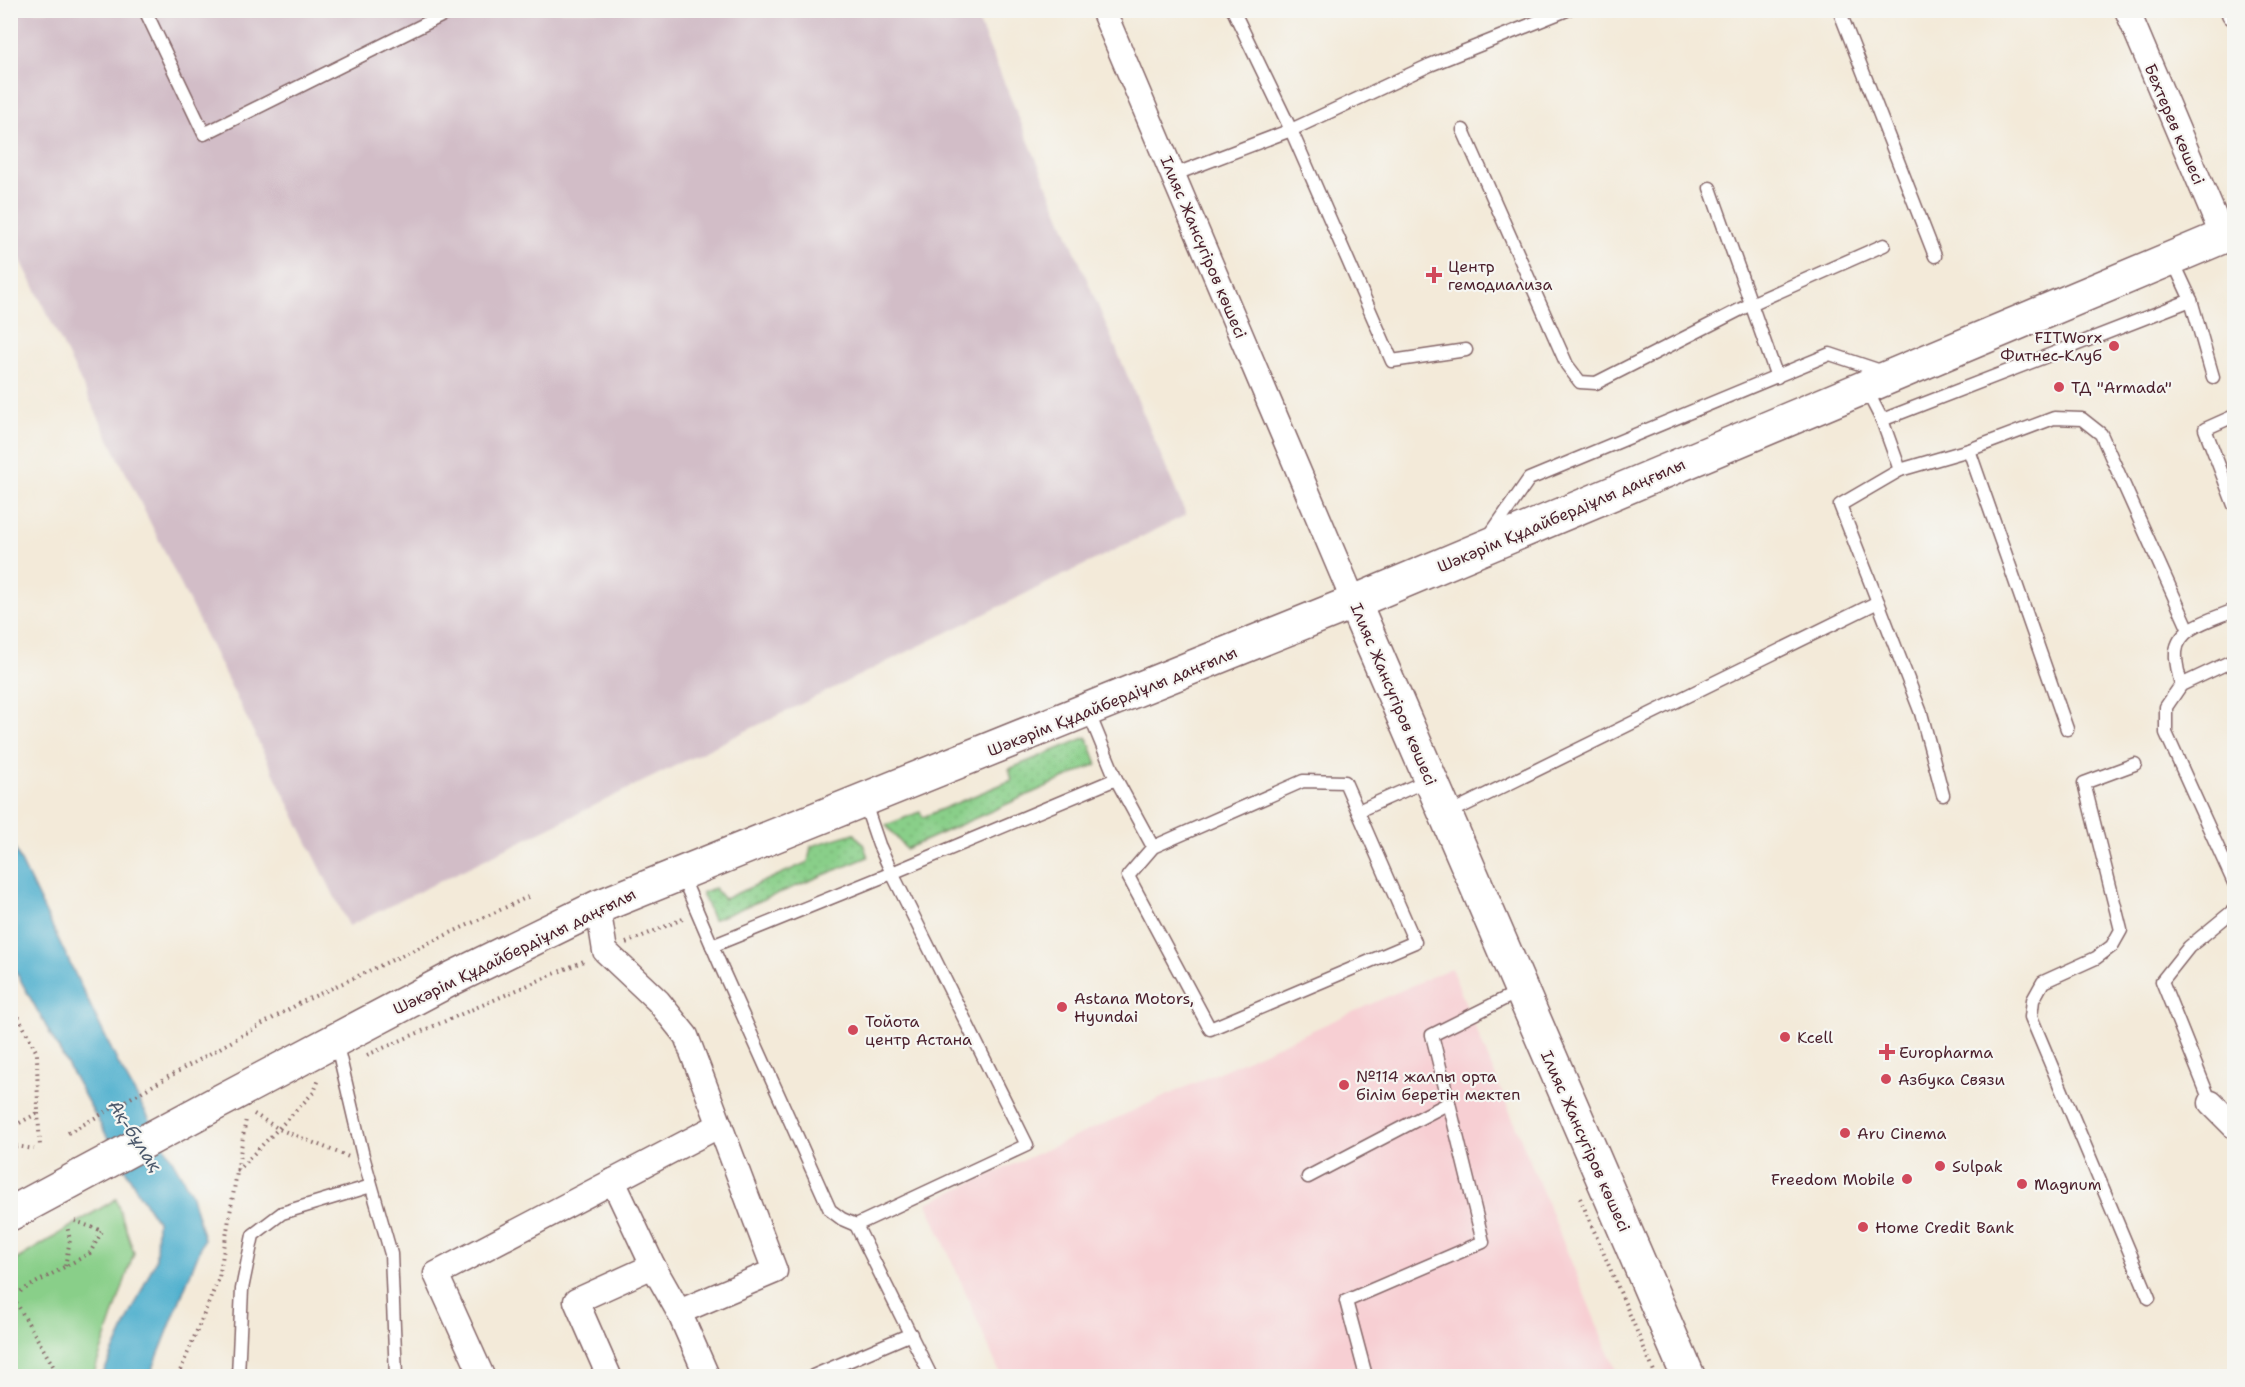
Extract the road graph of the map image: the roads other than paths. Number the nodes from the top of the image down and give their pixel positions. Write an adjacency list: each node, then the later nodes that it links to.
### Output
1 (145, 10): 2 (lane)
2 (453, 10)
3 (1103, 10): 10 (street, Ілияс Жансүгіров көшесі)
4 (1233, 10): 8 (lane)
5 (1567, 10): 8 (lane)
6 (1839, 10): 14 (lane)
7 (2127, 10): 12 (street, Бехтерев көшесі)
8 (1291, 130): 10 (lane); 18 (lane)
9 (1463, 130): 17 (lane)
10 (1173, 175): 28 (street, Ілияс Жансүгіров көшесі)
11 (1710, 188): 17 (lane)
12 (2229, 235): 15 (main road, Шәкәрім Құдайбердіұлы даңғылы)
13 (1884, 245): 17 (lane)
14 (1935, 256)
15 (2172, 259): 16 (lane); 21 (main road, Шәкәрім Құдайбердіұлы даңғылы)
16 (2191, 300): 20 (lane); 23 (lane)
17 (1751, 304): 19 (lane)
18 (1466, 350)
19 (1777, 376): 21 (lane); 27 (lane)
20 (2213, 377)
21 (1879, 381): 23 (lane); 27 (main road, Шәкәрім Құдайбердіұлы даңғылы)
22 (2235, 416): 26 (lane)
23 (1882, 420): 25 (lane)
24 (1969, 450): 25 (lane); 31 (lane); 35 (lane)
25 (1900, 470): 29 (lane)
26 (2235, 505)
27 (1481, 548): 28 (main road, Шәкәрім Құдайбердіұлы даңғылы)
28 (1354, 602): 34 (main road, Шәкәрім Құдайбердіұлы даңғылы); 38 (main road, Ілияс Жансүгіров көшесі)
29 (1878, 602): 39 (lane); 42 (lane)
30 (2235, 610): 31 (lane)
31 (2188, 630): 33 (lane)
32 (2235, 660): 33 (lane)
33 (2181, 686): 46 (lane)
34 (1088, 710): 37 (lane); 40 (main road, Шәкәрім Құдайбердіұлы даңғылы)
35 (2067, 729)
36 (2135, 764): 62 (lane)
37 (1116, 779): 43 (lane); 44 (lane)
38 (1430, 779): 41 (lane); 42 (main road, Ілияс Жансүгіров көшесі)
39 (1943, 795)
40 (864, 800): 44 (lane); 45 (main road, Шәкәрім Құдайбердіұлы даңғылы)
41 (1358, 811): 43 (lane); 43 (lane)
42 (1446, 815): 50 (main road, Ілияс Жансүгіров көшесі)
43 (1153, 848)
44 (892, 873): 49 (lane); 60 (lane)
45 (681, 874): 47 (main road, Шәкәрім Құдайбердіұлы даңғылы); 49 (lane)
46 (2235, 884)
47 (598, 907): 51 (main road, Шәкәрім Құдайбердіұлы даңғылы); 54 (street)
48 (2235, 910): 53 (lane)
49 (712, 946): 60 (lane)
50 (1521, 991): 52 (lane); 73 (main road, Ілияс Жансүгіров көшесі)
51 (339, 1053): 58 (lane); 59 (main road, Шәкәрім Құдайбердіұлы даңғылы)
52 (1449, 1103): 56 (lane); 72 (lane)
53 (2211, 1103): 55 (street)
54 (720, 1125): 57 (street); 63 (street)
55 (2235, 1126)
56 (1308, 1177)
57 (613, 1181): 61 (street); 67 (street)
58 (371, 1186): 65 (lane); 66 (lane)
59 (10, 1214)
60 (856, 1225): 64 (lane)
61 (653, 1266): 63 (street); 68 (street)
62 (2149, 1298)
63 (679, 1312): 69 (street)
64 (911, 1334): 70 (lane); 71 (lane)
65 (238, 1377)
66 (396, 1377)
67 (482, 1377)
68 (609, 1377)
69 (707, 1377)
70 (813, 1377)
71 (931, 1377)
72 (1366, 1377)
73 (1688, 1377)

